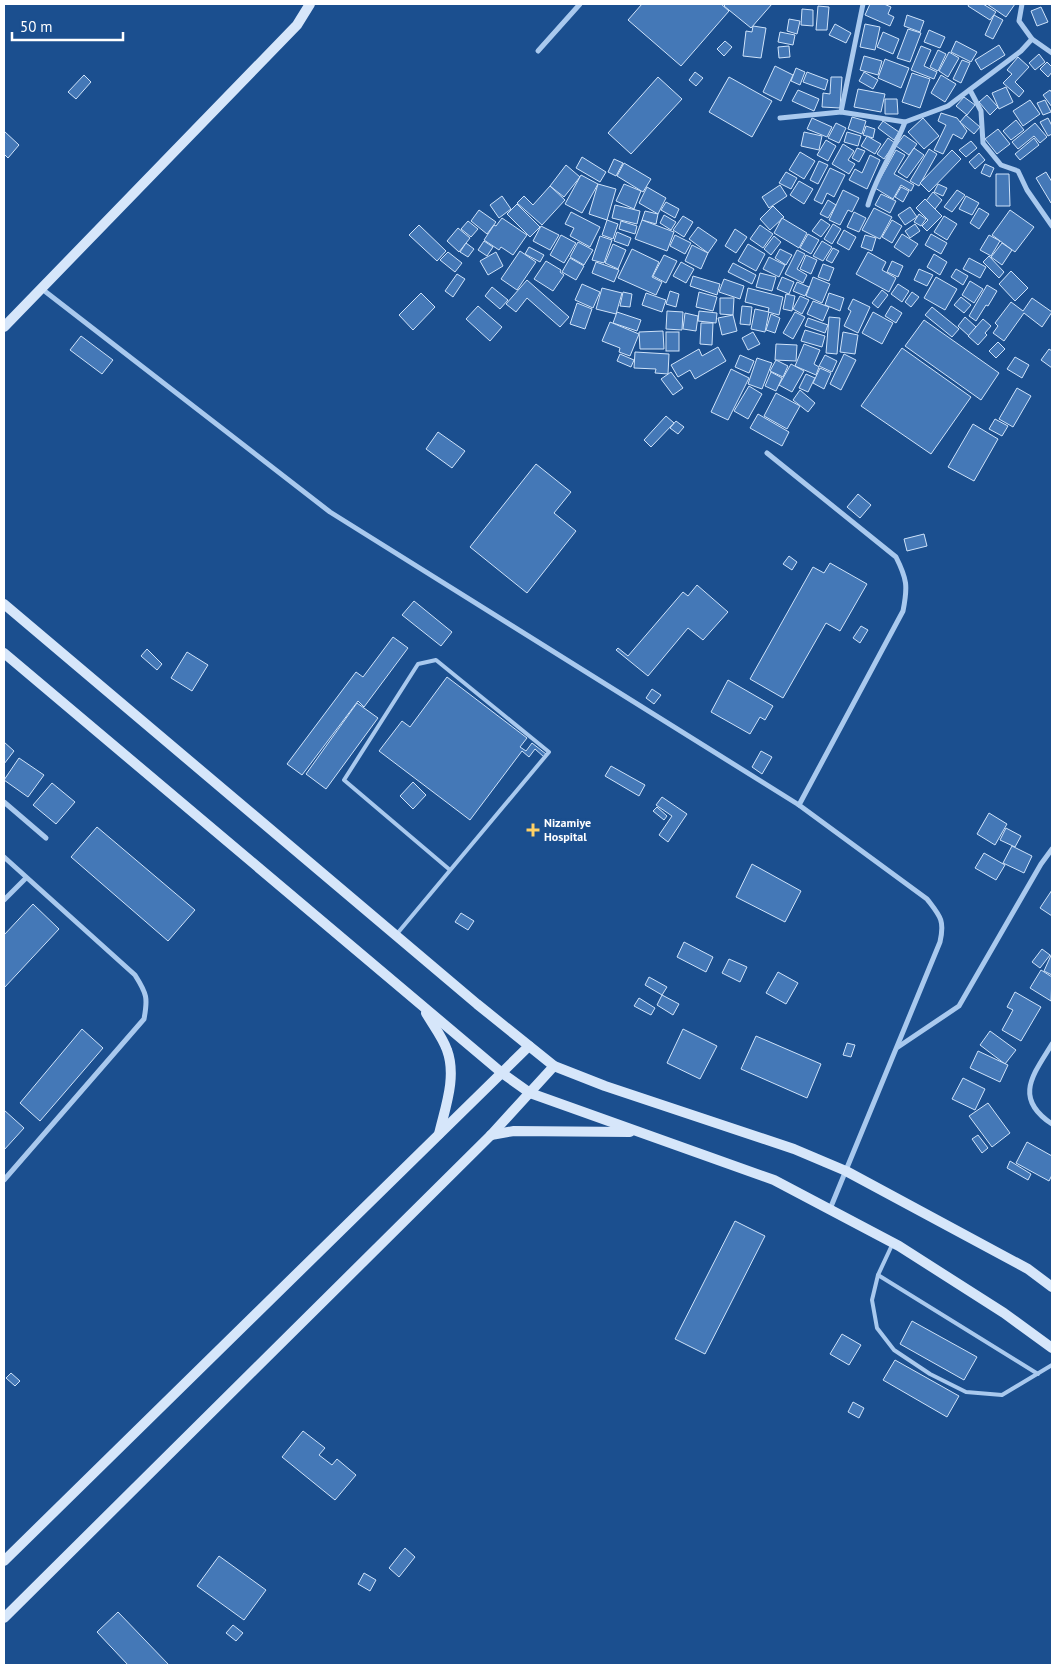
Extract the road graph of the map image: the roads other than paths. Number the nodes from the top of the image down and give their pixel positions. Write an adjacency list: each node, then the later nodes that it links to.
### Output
1 (310, 4): 14 (street)
2 (580, 4): 6 (street)
3 (863, 4): 9 (street)
4 (1022, 4): 5 (street)
5 (1032, 39): 7 (street); 8 (street)
6 (538, 51)
7 (1052, 53)
8 (970, 90): 11 (street); 13 (street)
9 (841, 112): 10 (street); 11 (street)
10 (780, 118)
11 (905, 122): 12 (street)
12 (868, 205)
13 (1052, 226)
14 (42, 289): 15 (street); 20 (street)
15 (4, 327)
16 (767, 453): 20 (street)
17 (4, 604): 27 (street)
18 (4, 653): 28 (street)
19 (4, 802): 21 (street)
20 (799, 805): 31 (street)
21 (46, 838)
22 (1052, 848): 31 (street)
23 (4, 857): 25 (street)
24 (450, 870): 24 (lane); 27 (lane)
25 (26, 878): 26 (street); 40 (street)
26 (4, 900)
27 (396, 935): 30 (street)
28 (422, 1006): 33 (street); 37 (street)
29 (1052, 1044): 35 (street)
30 (529, 1046): 32 (street); 33 (street)
31 (897, 1047): 39 (street)
32 (554, 1066): 34 (street); 39 (street)
33 (502, 1074): 34 (street); 37 (street)
34 (530, 1093): 36 (street); 38 (street)
35 (1052, 1124)
36 (637, 1132): 38 (street); 41 (street)
37 (439, 1135): 48 (street)
38 (491, 1135): 49 (street)
39 (846, 1171): 41 (street); 44 (street)
40 (4, 1180)
41 (830, 1210): 42 (street)
42 (892, 1242): 43 (lane); 45 (street)
43 (878, 1275): 47 (lane); 47 (lane)
44 (1052, 1287)
45 (1052, 1348)
46 (1052, 1366): 47 (lane)
47 (1038, 1374)
48 (4, 1561)
49 (4, 1618)

